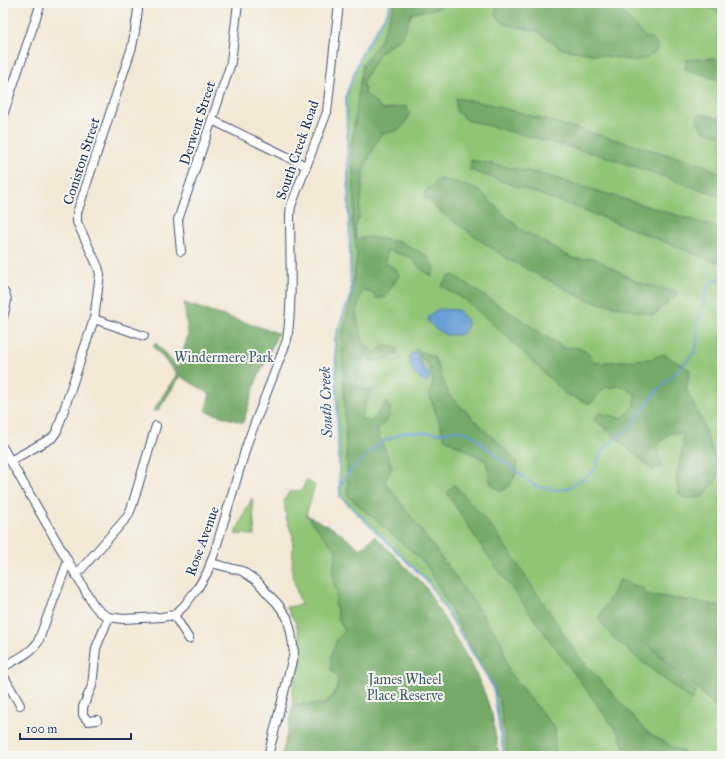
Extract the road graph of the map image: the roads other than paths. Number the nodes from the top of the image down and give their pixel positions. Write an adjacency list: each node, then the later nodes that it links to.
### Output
1 (40, 3): 6 (street)
2 (139, 3): 13 (street, Coniston Street)
3 (238, 3): 8 (street, Derwent Street)
4 (340, 3): 9 (street, South Creek Road)
5 (3, 88): 6 (street)
6 (10, 94): 7 (street)
7 (3, 115)
8 (212, 120): 9 (street); 10 (street, Derwent Street)
9 (306, 166): 15 (street, South Creek Road)
10 (181, 251)
11 (3, 291): 12 (street)
12 (3, 317)
13 (94, 320): 14 (street); 18 (street, Coniston Street)
14 (144, 336)
15 (265, 397): 20 (street, Rose Avenue)
16 (156, 426): 21 (street)
17 (3, 448): 18 (street)
18 (10, 461): 19 (street)
19 (68, 561): 21 (street); 25 (street)
20 (211, 563): 22 (street, Rose Avenue); 29 (street)
21 (76, 575): 23 (street)
22 (174, 615): 23 (street); 24 (street)
23 (109, 617): 28 (street)
24 (189, 639)
25 (3, 667)
26 (3, 676): 27 (street)
27 (20, 705)
28 (97, 720)
29 (268, 756)

